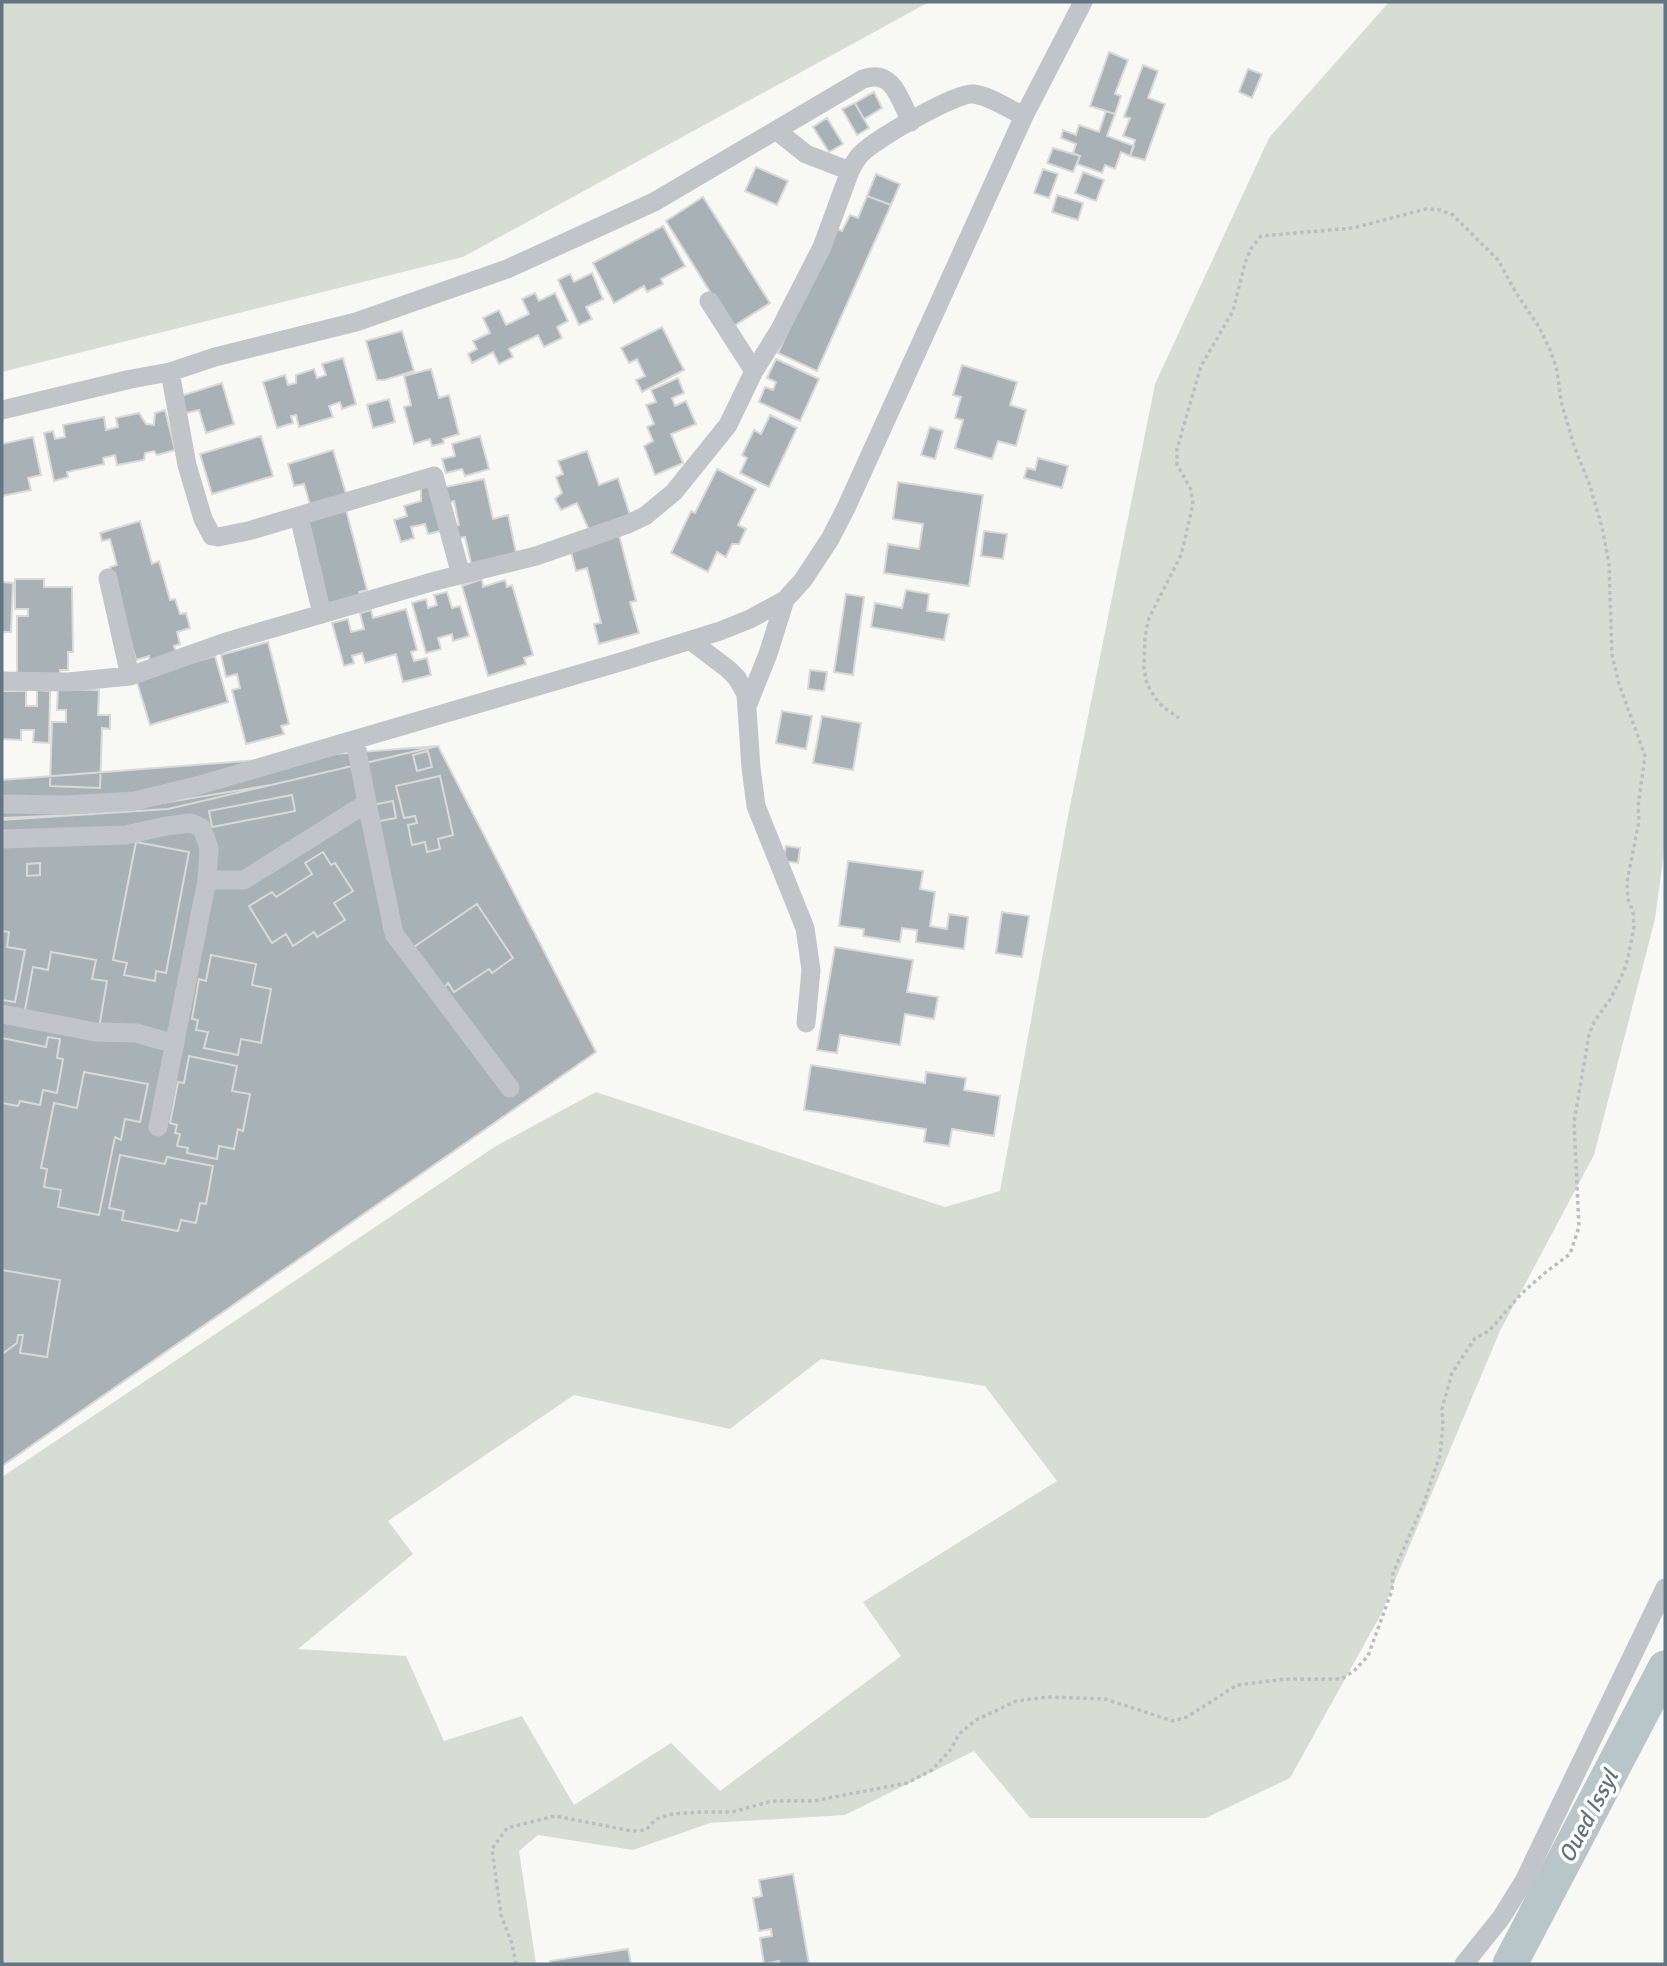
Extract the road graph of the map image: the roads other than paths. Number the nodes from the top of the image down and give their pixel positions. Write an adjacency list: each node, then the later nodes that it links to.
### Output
1 (1083, 2): 2 (street)
2 (1024, 116): 3 (street); 13 (street)
3 (911, 122): 4 (street); 5 (street)
4 (777, 131): 5 (street); 8 (street)
5 (850, 171): 7 (street)
6 (709, 301): 7 (street)
7 (754, 371): 11 (street)
8 (170, 372): 9 (street); 10 (street)
9 (2, 410)
10 (299, 516): 11 (street); 14 (street)
11 (461, 575): 14 (street)
12 (108, 578): 18 (street)
13 (785, 600): 15 (street); 16 (street)
14 (323, 614): 18 (street)
15 (691, 640): 17 (street); 21 (street)
16 (765, 663): 17 (street); 20 (street)
17 (734, 675): 20 (street)
18 (130, 676): 19 (street)
19 (2, 681)
20 (748, 704): 27 (street)
21 (355, 740): 22 (street); 23 (street)
22 (367, 803): 25 (street); 29 (street)
23 (2, 804)
24 (2, 839): 25 (street)
25 (207, 880): 28 (street)
26 (2, 1014): 28 (street)
27 (806, 1023)
28 (175, 1044): 30 (street)
29 (510, 1088)
30 (158, 1127)
31 (1665, 1588): 32 (street)
32 (1464, 1964)

